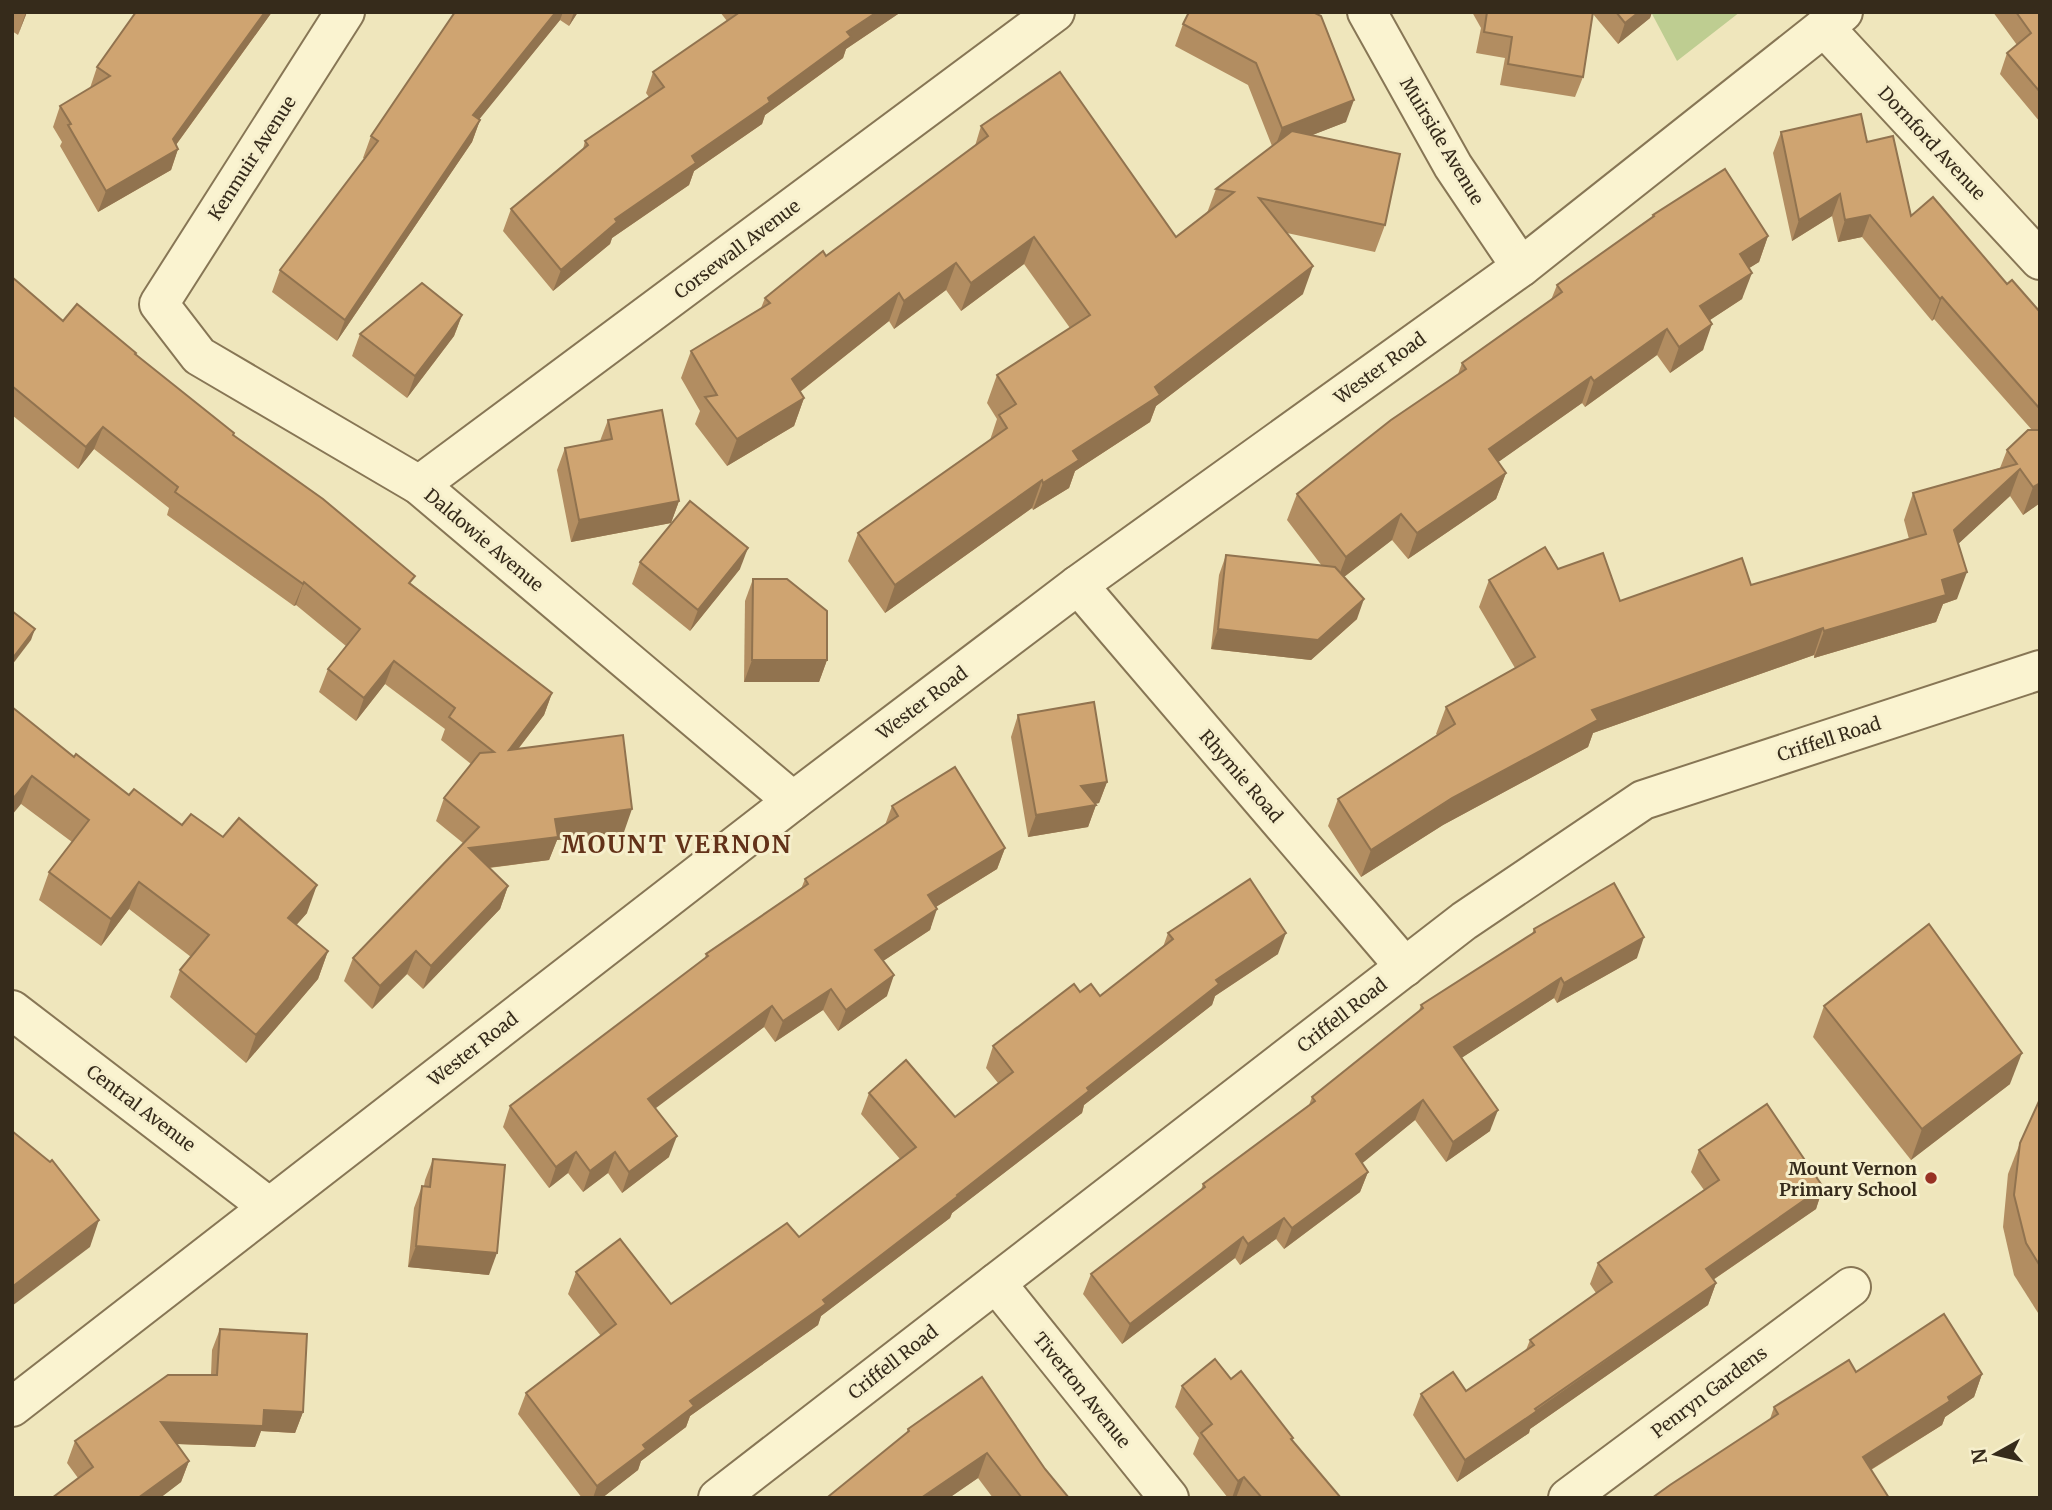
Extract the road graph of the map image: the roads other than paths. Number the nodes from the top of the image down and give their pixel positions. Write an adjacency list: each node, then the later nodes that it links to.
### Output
1 (345, 12): 7 (street, Kenmuir Avenue)
2 (1055, 12): 8 (street, Corsewall Avenue)
3 (1367, 12): 6 (street, Muirside Avenue)
4 (1833, 19): 5 (street, Dornford Avenue); 6 (street, Wester Road)
5 (2040, 260)
6 (1521, 267): 9 (street, Wester Road)
7 (159, 304): 8 (street, Daldowie Avenue)
8 (419, 485): 11 (street, Daldowie Avenue)
9 (1078, 584): 11 (street, Wester Road); 12 (street, Rhymie Road)
10 (2040, 670): 12 (street, Criffell Road)
11 (793, 801): 14 (street, Wester Road)
12 (1405, 967): 15 (street, Criffell Road)
13 (12, 1010): 14 (street, Central Avenue)
14 (269, 1207): 17 (street, Wester Road)
15 (996, 1283): 18 (street, Criffell Road); 19 (street, Tiverton Avenue)
16 (1851, 1287): 20 (street, Penryn Gardens)
17 (12, 1406)
18 (718, 1498)
19 (1169, 1498)
20 (1568, 1498)

